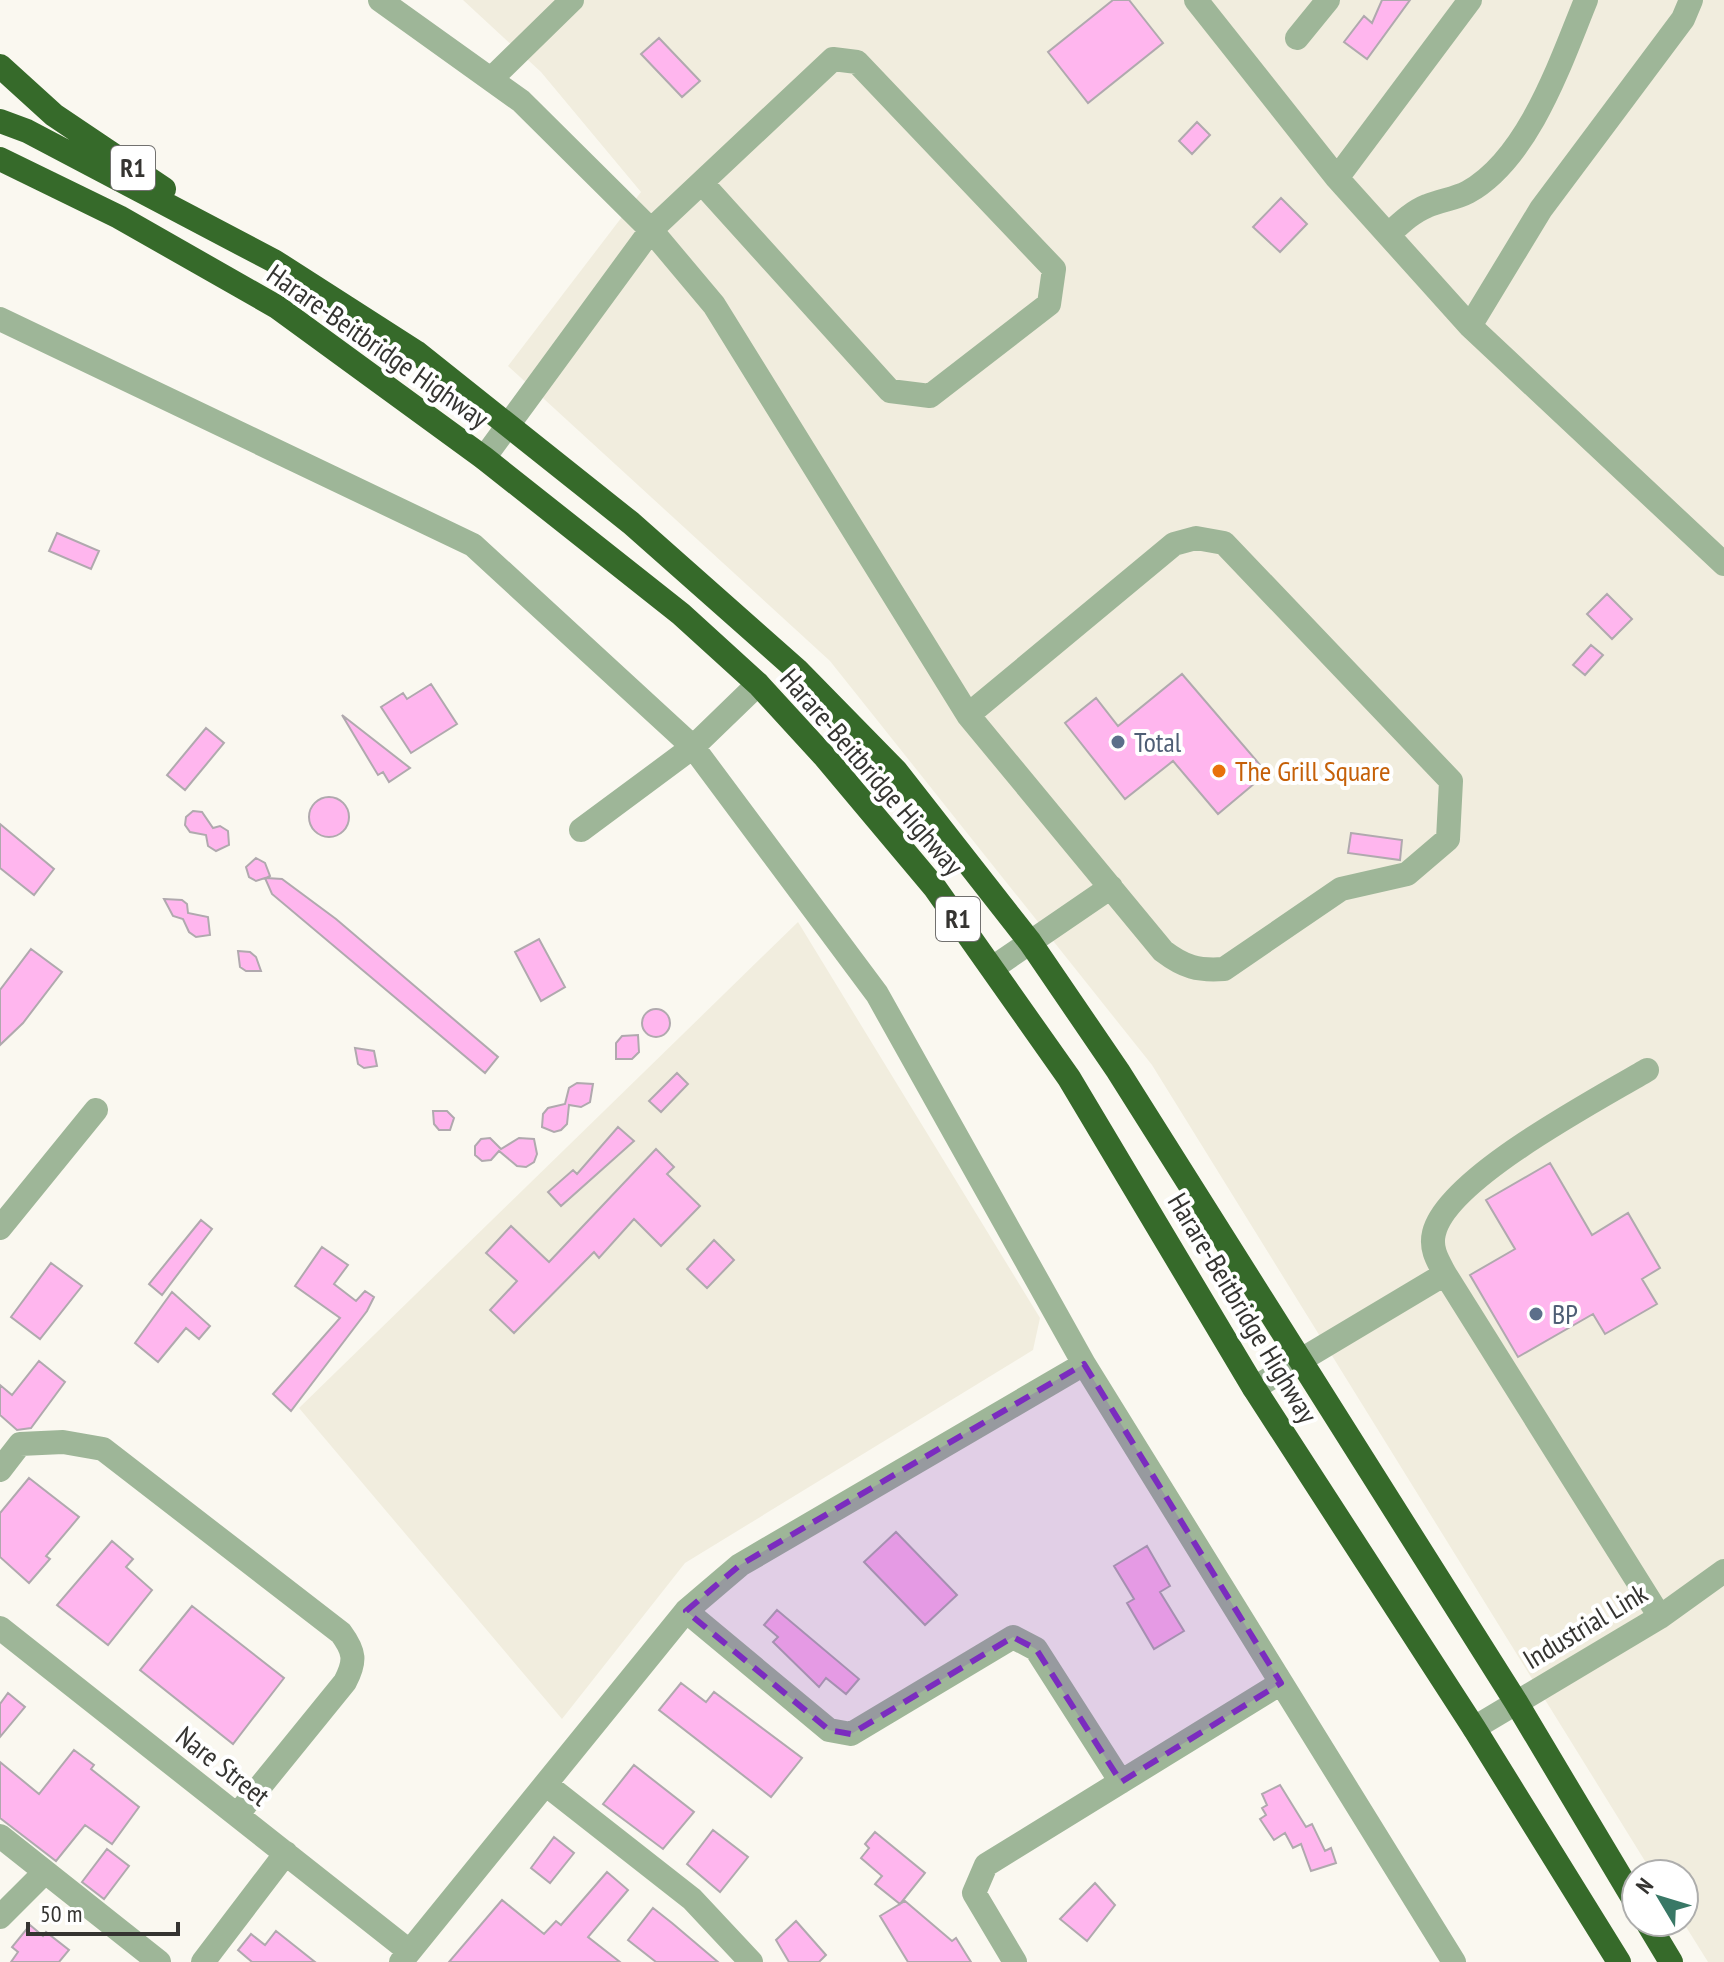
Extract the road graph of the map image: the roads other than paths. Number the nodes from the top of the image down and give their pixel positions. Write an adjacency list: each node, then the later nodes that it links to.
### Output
1 (380, 0): 10 (street)
2 (572, 0): 10 (street)
3 (1328, 0): 8 (street)
4 (1470, 0): 13 (street)
5 (1586, 0): 16 (street)
6 (1691, 0): 19 (street)
7 (1197, 1): 13 (street)
8 (1297, 38)
9 (0, 66): 17 (highway, R1)
10 (491, 79): 15 (street)
11 (0, 121): 17 (highway, Harare-Beitbridge Highway / R1)
12 (0, 159): 21 (highway, Harare-Beitbridge Highway / R1)
13 (1337, 178): 16 (street)
14 (702, 183): 14 (street); 15 (street)
15 (651, 230): 20 (street); 24 (street)
16 (1388, 235): 19 (street)
17 (274, 261): 20 (highway, Harare-Beitbridge Highway / R1)
18 (0, 319): 25 (street)
19 (1470, 326): 22 (street)
20 (509, 427): 21 (street); 28 (highway, Harare-Beitbridge Highway / R1)
21 (484, 458): 23 (highway, Harare-Beitbridge Highway / R1)
22 (1724, 564)
23 (758, 684): 25 (street); 29 (highway, Harare-Beitbridge Highway / R1)
24 (968, 715): 27 (street); 27 (street)
25 (693, 747): 26 (street); 35 (street)
26 (581, 830)
27 (1111, 887): 28 (street)
28 (1030, 942): 29 (street); 34 (highway, Harare-Beitbridge Highway / R1)
29 (994, 967): 36 (highway, Harare-Beitbridge Highway / R1)
30 (1647, 1070): 33 (street)
31 (96, 1110): 32 (street)
32 (0, 1228)
33 (1445, 1274): 34 (street); 40 (street)
34 (1302, 1362): 36 (street); 43 (highway, Harare-Beitbridge Highway / R1)
35 (1084, 1364): 39 (street); 42 (street)
36 (1254, 1388): 44 (highway, Harare-Beitbridge Highway / R1)
37 (0, 1470): 47 (street)
38 (1724, 1571): 40 (street, Industrial Link)
39 (686, 1611): 45 (street); 46 (street)
40 (1660, 1617): 43 (street, Industrial Link)
41 (0, 1628): 47 (street, Nare Street)
42 (1281, 1683): 45 (street); 59 (street)
43 (1516, 1702): 44 (street, Industrial Link); 51 (highway, Harare-Beitbridge Highway / R1)
44 (1474, 1728): 60 (highway, Harare-Beitbridge Highway / R1)
45 (1121, 1782): 58 (street)
46 (548, 1786): 54 (street); 57 (street)
47 (237, 1815): 49 (street, Nare Street)
48 (0, 1836): 50 (street)
49 (286, 1853): 54 (street, Nare Street); 56 (street)
50 (45, 1872): 52 (street); 55 (street)
51 (1620, 1876)
52 (0, 1917)
53 (1657, 1938): 61 (highway)
54 (405, 1956)
55 (159, 1962)
56 (203, 1962)
57 (751, 1962)
58 (1015, 1962)
59 (1454, 1962)
60 (1619, 1962)
61 (1671, 1962)

